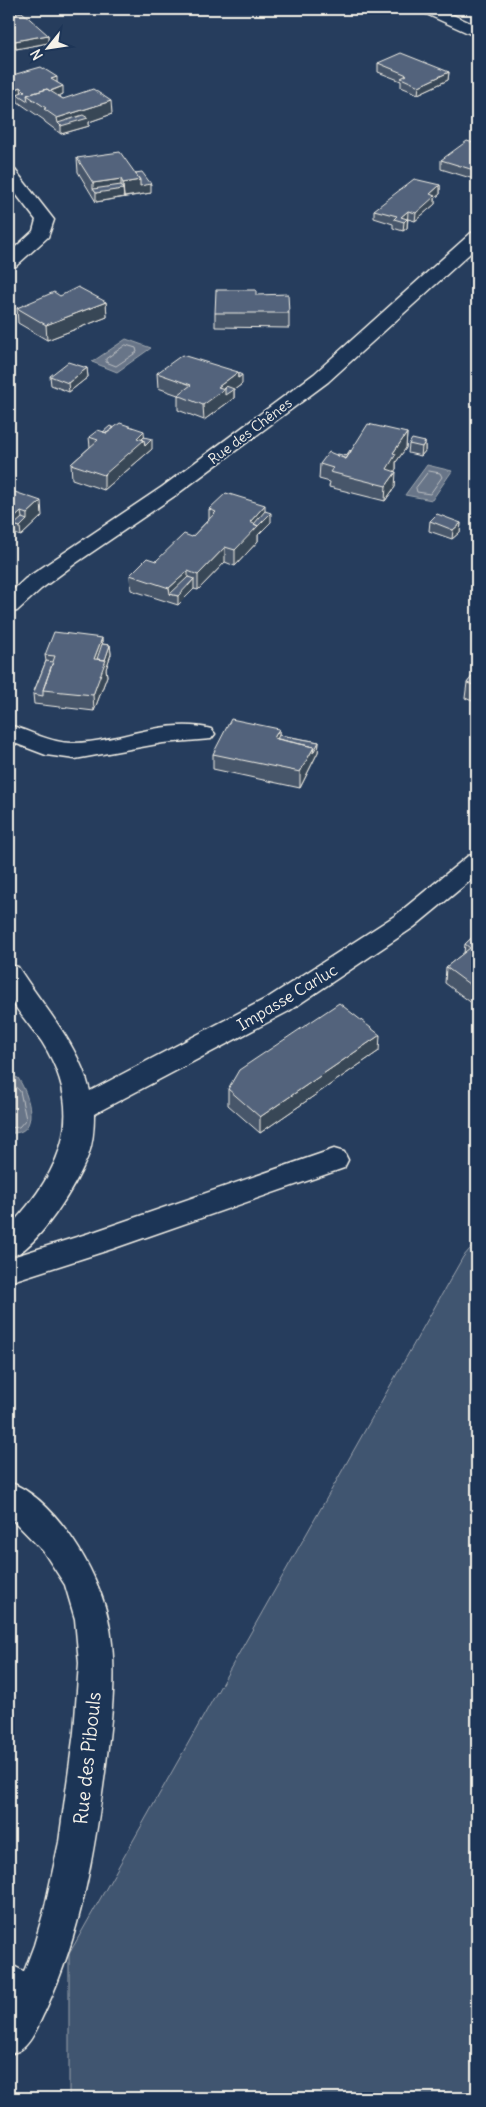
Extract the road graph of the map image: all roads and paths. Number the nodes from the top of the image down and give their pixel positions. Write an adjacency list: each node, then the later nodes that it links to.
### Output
1 (428, 9): 2 (street)
2 (477, 32)
3 (9, 174): 5 (street)
4 (477, 237): 6 (street, Rue des Chênes)
5 (9, 262)
6 (9, 606)
7 (9, 732): 8 (street)
8 (203, 734)
9 (477, 862): 11 (street, Impasse Carluc)
10 (9, 974): 11 (street)
11 (81, 1108): 13 (street)
12 (334, 1160): 14 (street)
13 (9, 1246)
14 (9, 1270)
15 (9, 1496): 16 (street, Rue des Pibouls)
16 (19, 1991): 17 (street, Rue des Pibouls)
17 (9, 2035)

